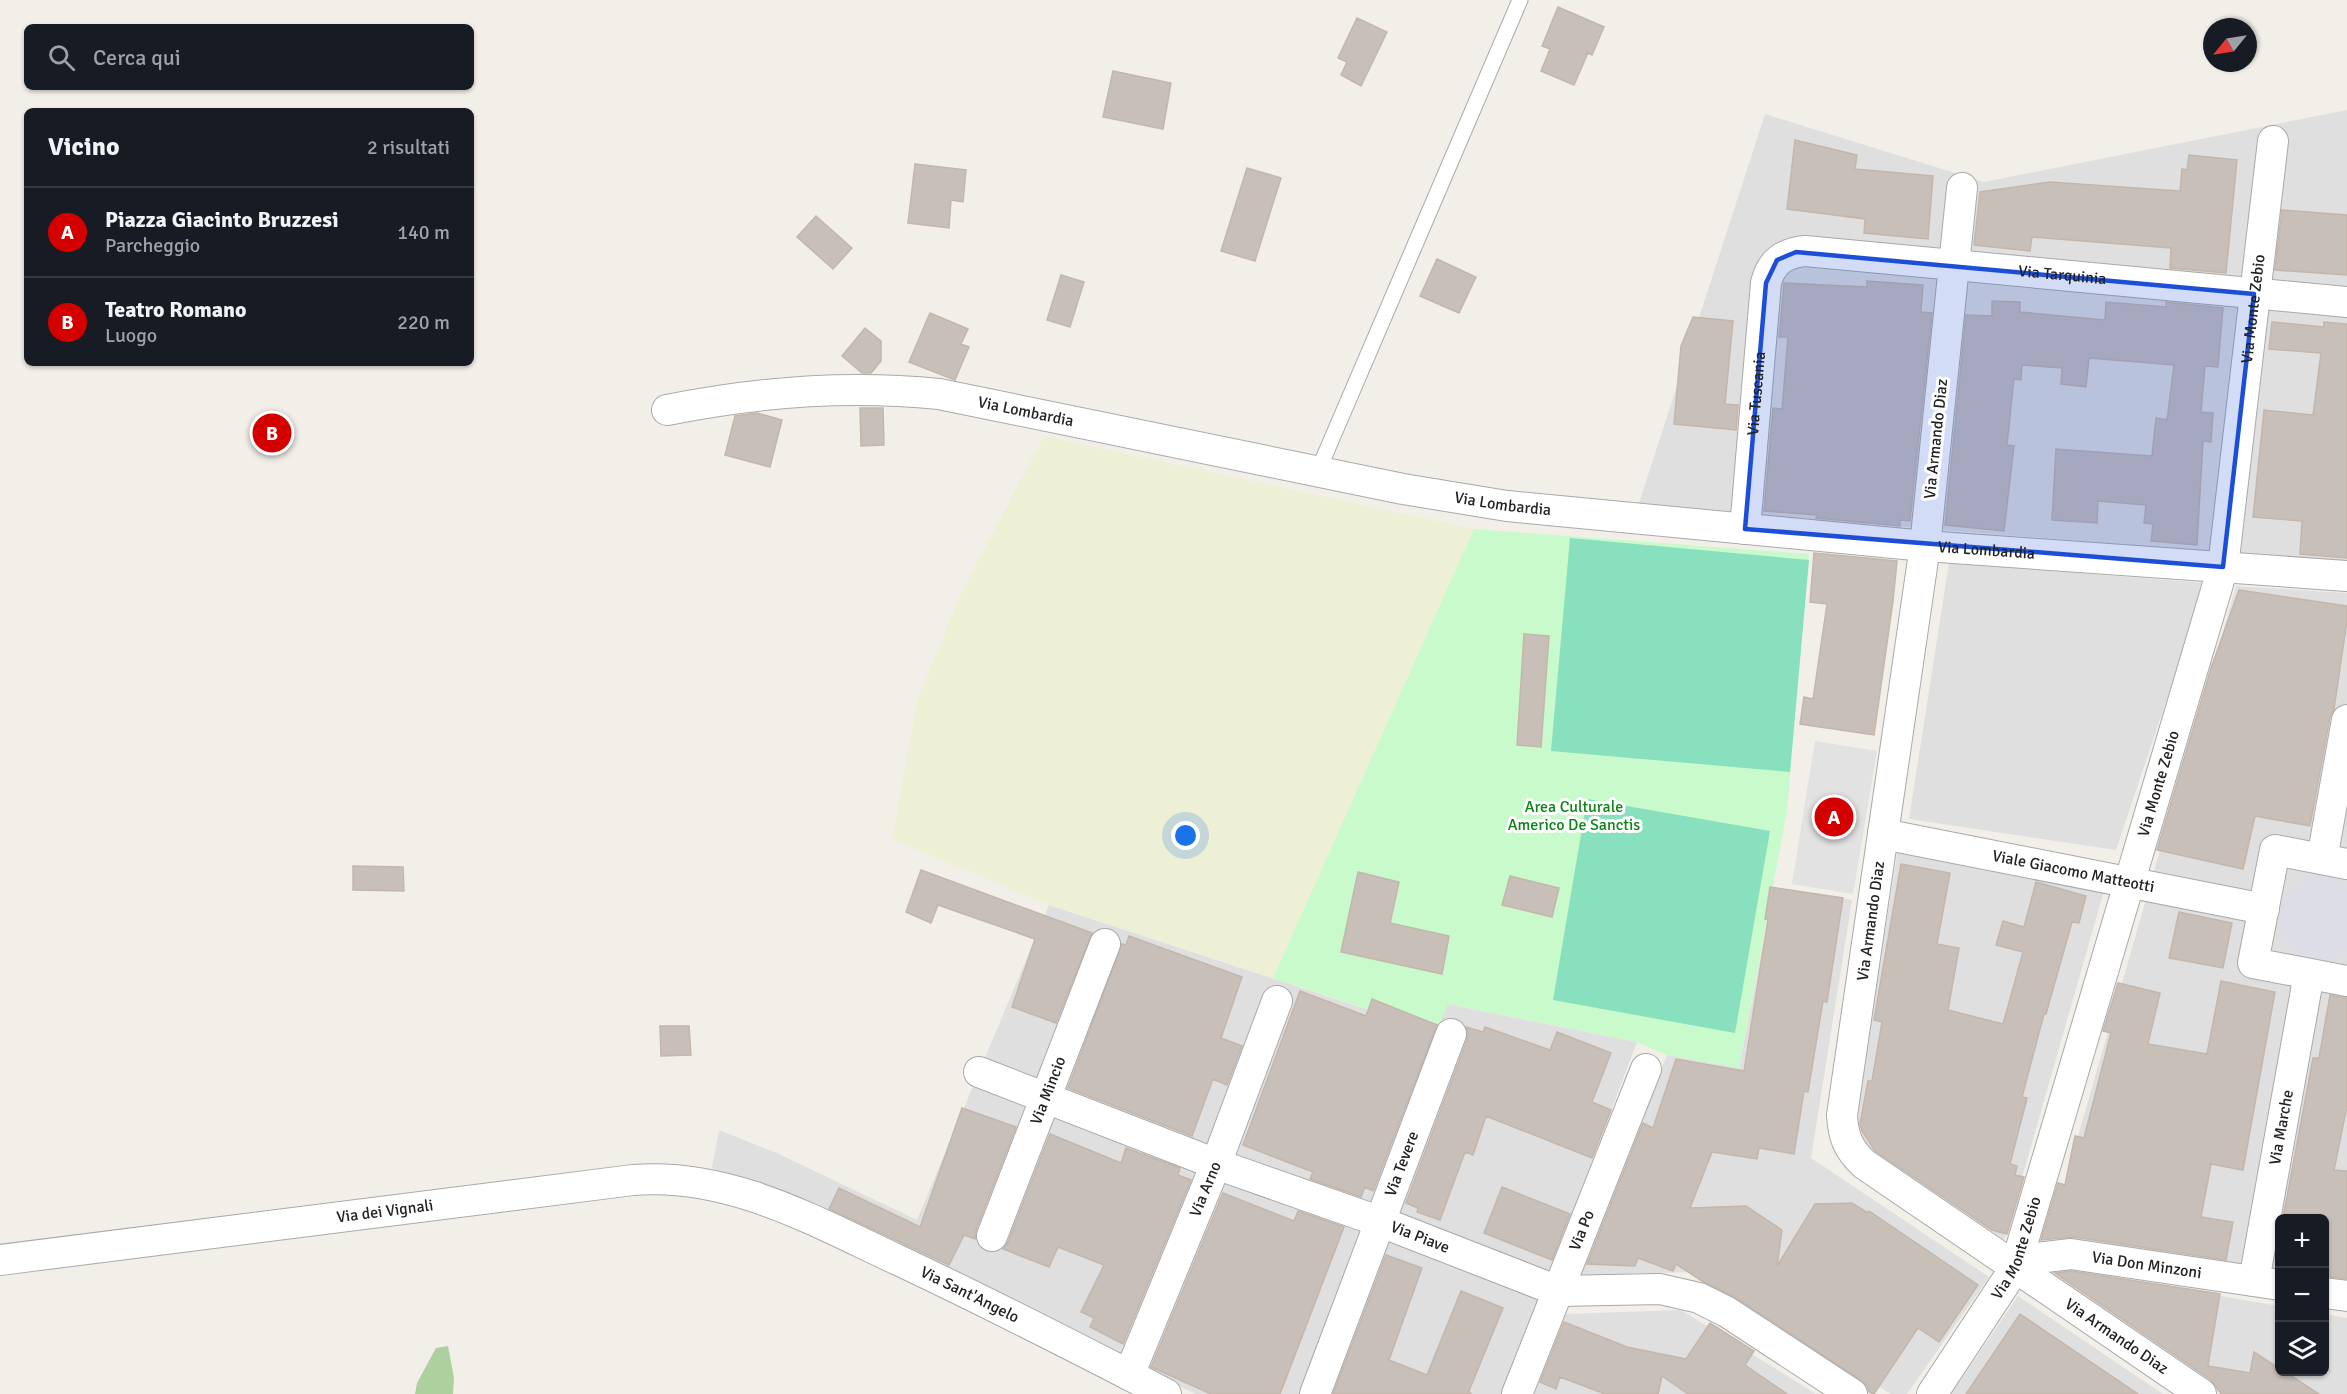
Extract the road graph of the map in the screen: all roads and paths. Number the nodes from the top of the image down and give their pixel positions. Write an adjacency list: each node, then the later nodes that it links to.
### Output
1 (1520, 0): 9 (lane)
2 (2273, 141): 6 (street, Via Monte Zebio)
3 (1962, 188): 5 (street, Via Armando Diaz)
4 (1778, 260): 5 (street, Via Tarquinia); 10 (street, Via Tuscania)
5 (1955, 266): 6 (street, Via Tarquinia); 11 (street, Via Armando Diaz)
6 (2254, 294): 7 (street, Via Tarquinia); 12 (street, Via Monte Zebio)
7 (2347, 302)
8 (667, 410): 9 (street, Via Lombardia)
9 (1318, 471): 10 (street, Via Lombardia)
10 (1745, 529): 11 (street, Via Lombardia)
11 (1925, 546): 12 (street, Via Lombardia); 15 (street, Via Armando Diaz)
12 (2223, 567): 13 (street, Via Lombardia); 17 (street, Via Monte Zebio)
13 (2347, 576)
14 (2347, 720): 16 (street)
15 (1883, 834): 17 (street, Viale Giacomo Matteotti); 32 (street, Via Armando Diaz)
16 (2335, 862): 18 (street)
17 (2128, 882): 18 (street, Viale Giacomo Matteotti); 32 (street, Via Monte Zebio)
18 (2264, 909): 20 (street)
19 (1105, 944): 26 (street, Via Mincio)
20 (2309, 974): 21 (street); 33 (street, Via Marche)
21 (2347, 981)
22 (1277, 1000): 27 (street, Via Arno)
23 (1451, 1034): 29 (street, Via Tevere)
24 (1646, 1069): 34 (street, Via Po)
25 (979, 1072): 26 (street, Via Piave)
26 (1046, 1098): 27 (street, Via Piave); 30 (street, Via Mincio)
27 (1216, 1164): 29 (street, Via Piave); 37 (street, Via Arno)
28 (769, 1202): 31 (street, Via dei Vignali); 37 (street, Via Sant'Angelo)
29 (1381, 1222): 34 (street, Via Piave); 39 (street, Via Tevere)
30 (992, 1236)
31 (0, 1260)
32 (2015, 1268): 33 (street, Via Don Minzoni); 42 (street, Via Monte Zebio); 43 (street, Via Armando Diaz)
33 (2267, 1283)
34 (1558, 1291): 40 (street, Via Po); 41 (street, Via Piave)
35 (2329, 1294): 36 (street)
36 (2347, 1296)
37 (1129, 1375): 38 (street, Via Sant'Angelo)
38 (1166, 1394)
39 (1315, 1394)
40 (1517, 1394)
41 (1852, 1394)
42 (1932, 1394)
43 (2201, 1394)

